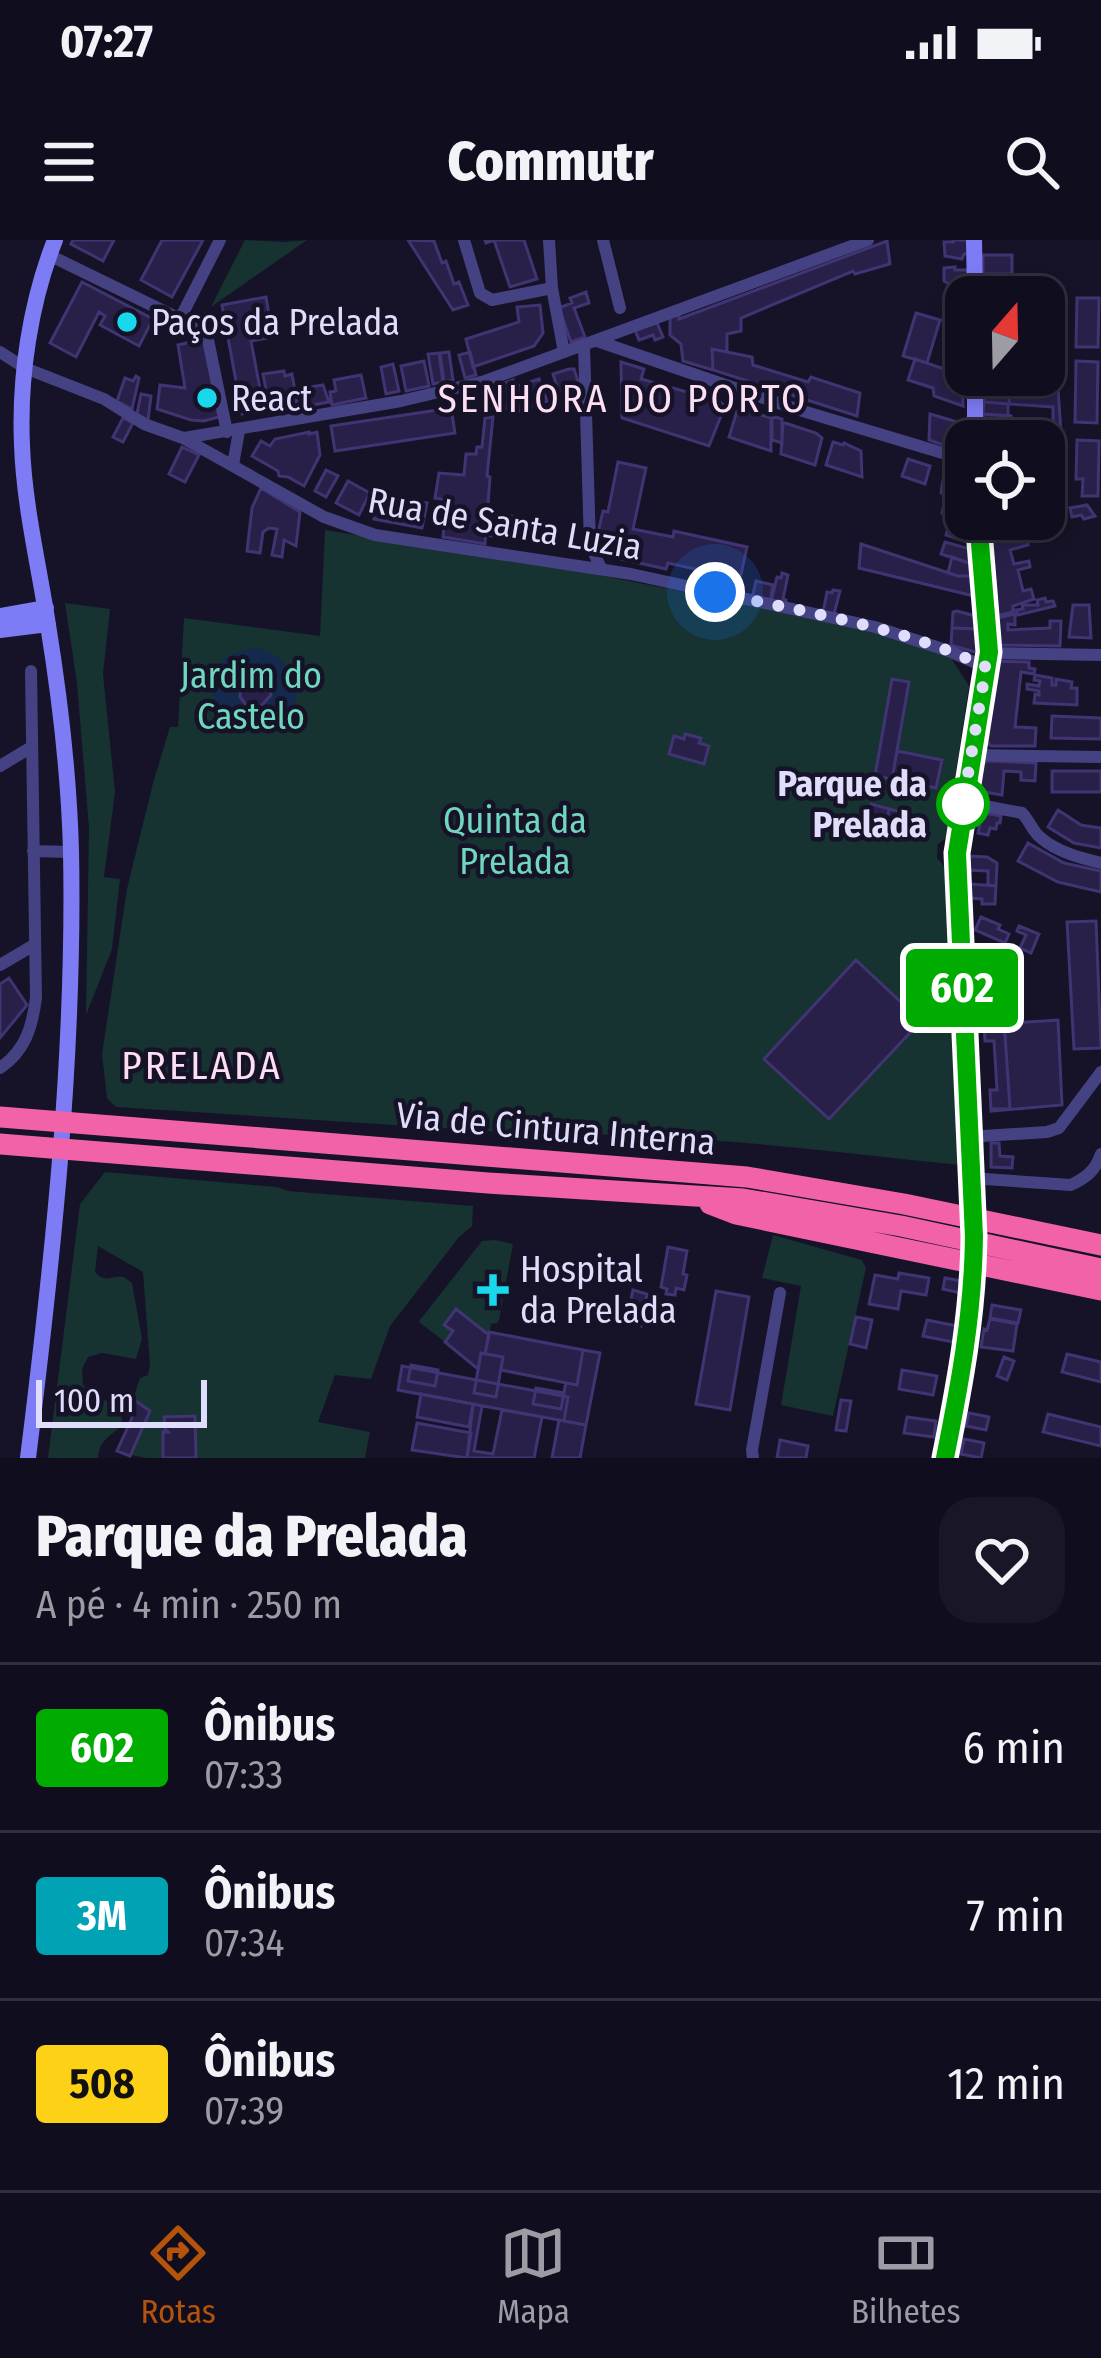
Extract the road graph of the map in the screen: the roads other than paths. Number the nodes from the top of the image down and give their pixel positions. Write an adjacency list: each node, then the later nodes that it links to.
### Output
1 (220, 240): 12 (street)
2 (464, 240): 10 (street)
3 (549, 240): 10 (street)
4 (603, 240): 11 (street)
5 (868, 240): 7 (street)
6 (974, 240): 9 (main road)
7 (843, 244): 13 (street)
8 (52, 248): 12 (street); 18 (main road)
9 (975, 276)
10 (552, 288): 16 (street)
11 (620, 308)
12 (182, 315): 19 (street)
13 (628, 329): 14 (street); 17 (street)
14 (591, 344): 16 (street); 17 (street); 24 (street)
15 (0, 352): 18 (street, Rua de Santa Luzia)
16 (564, 352): 19 (street)
17 (639, 356): 21 (street)
18 (25, 368): 20 (street, Rua de Santa Luzia); 26 (main road)
19 (233, 432): 20 (street); 22 (street)
20 (182, 439): 22 (street, Rua de Santa Luzia)
21 (945, 454)
22 (233, 465): 24 (street, Rua de Santa Luzia)
23 (979, 540): 29 (main road)
24 (601, 568): 29 (street, Rua de Santa Luzia)
25 (0, 616): 26 (main road)
26 (47, 616): 27 (main road); 37 (main road)
27 (0, 630)
28 (1101, 655): 29 (street, Rua de Santa Luzia)
29 (987, 660): 32 (main road)
30 (31, 671): 31 (street)
31 (31, 748): 34 (street); 36 (street)
32 (973, 754): 33 (street); 35 (main road)
33 (1101, 757)
34 (0, 766)
35 (964, 802): 38 (street); 44 (main road)
36 (33, 851): 37 (street); 39 (street)
37 (71, 852): 54 (main road)
38 (1101, 863)
39 (34, 945): 40 (street); 41 (street)
40 (0, 965)
41 (0, 1068)
42 (1101, 1072): 44 (street)
43 (0, 1117): 48 (highway, Via de Cintura Interna)
44 (968, 1137): 47 (main road)
45 (0, 1144): 48 (highway, Via de Cintura Interna)
46 (1101, 1154): 47 (street)
47 (970, 1178): 56 (main road)
48 (950, 1236): 49 (highway, Via de Cintura Interna); 50 (highway)
49 (1101, 1245)
50 (1004, 1259): 51 (highway); 53 (highway)
51 (1101, 1269)
52 (780, 1293): 55 (street)
53 (1101, 1295)
54 (28, 1458)
55 (753, 1458)
56 (945, 1458)

